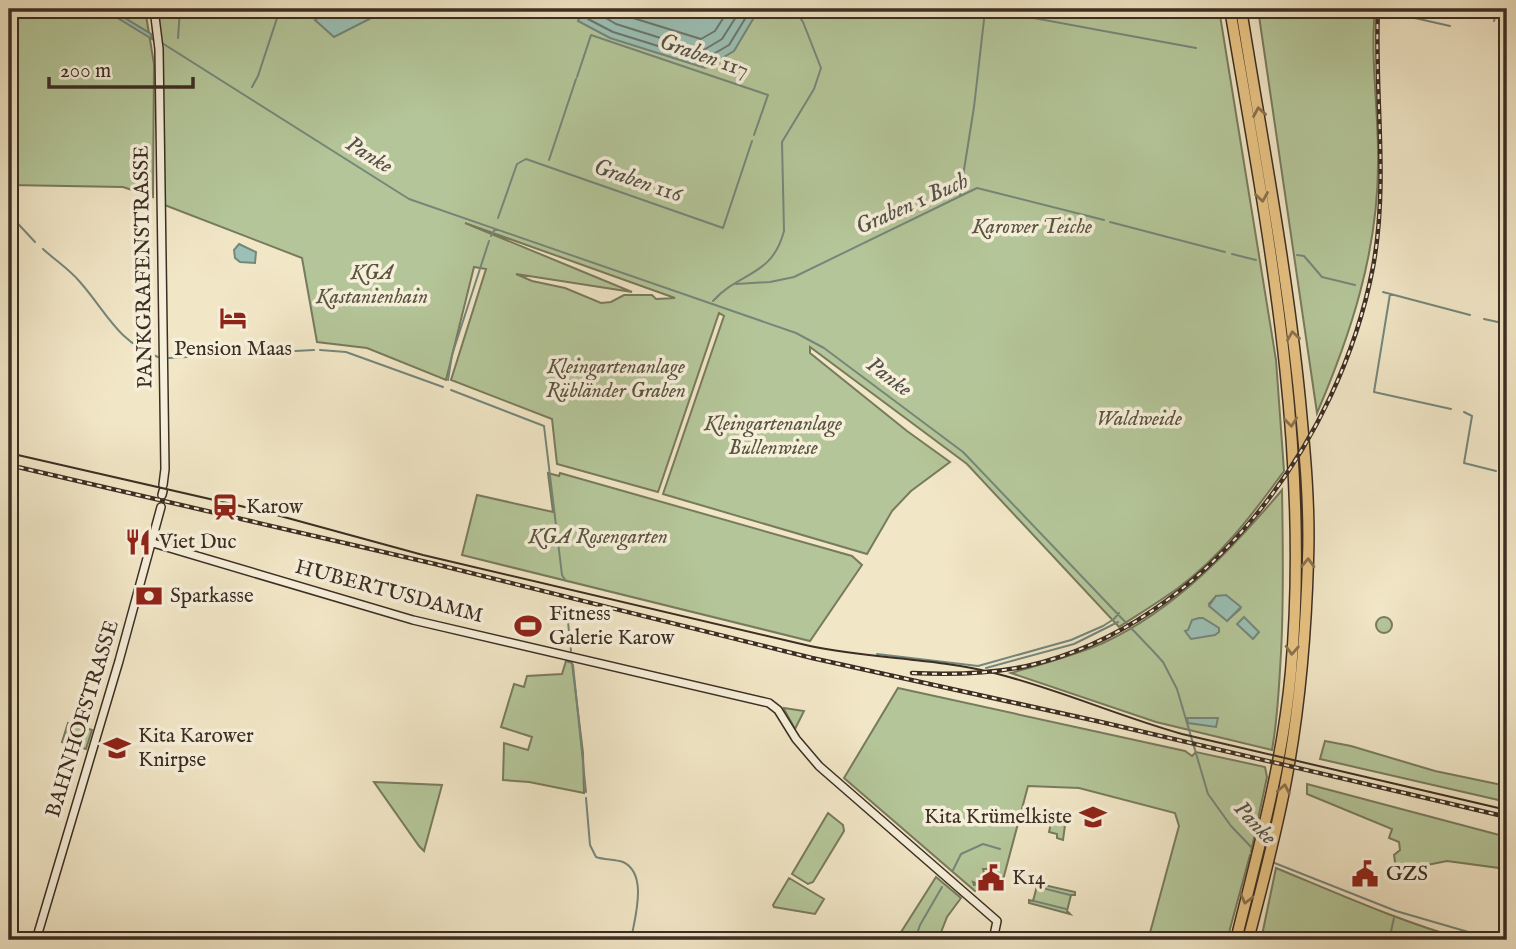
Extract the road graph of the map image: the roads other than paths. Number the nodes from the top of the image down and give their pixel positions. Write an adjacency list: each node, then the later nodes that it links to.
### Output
1 (154, 9): 4 (street, PANKGRAFENSTRASSE)
2 (1230, 9): 9 (highway, one-way to 9)
3 (1241, 9): 10 (highway, one-way to 3)
4 (163, 490)
5 (161, 508): 6 (street, BAHNHOFSTRASSE)
6 (153, 543): 7 (street, BAHNHOFSTRASSE); 8 (street, HUBERTUSDAMM)
7 (36, 940)
8 (993, 940)
9 (1236, 940)
10 (1248, 940)

